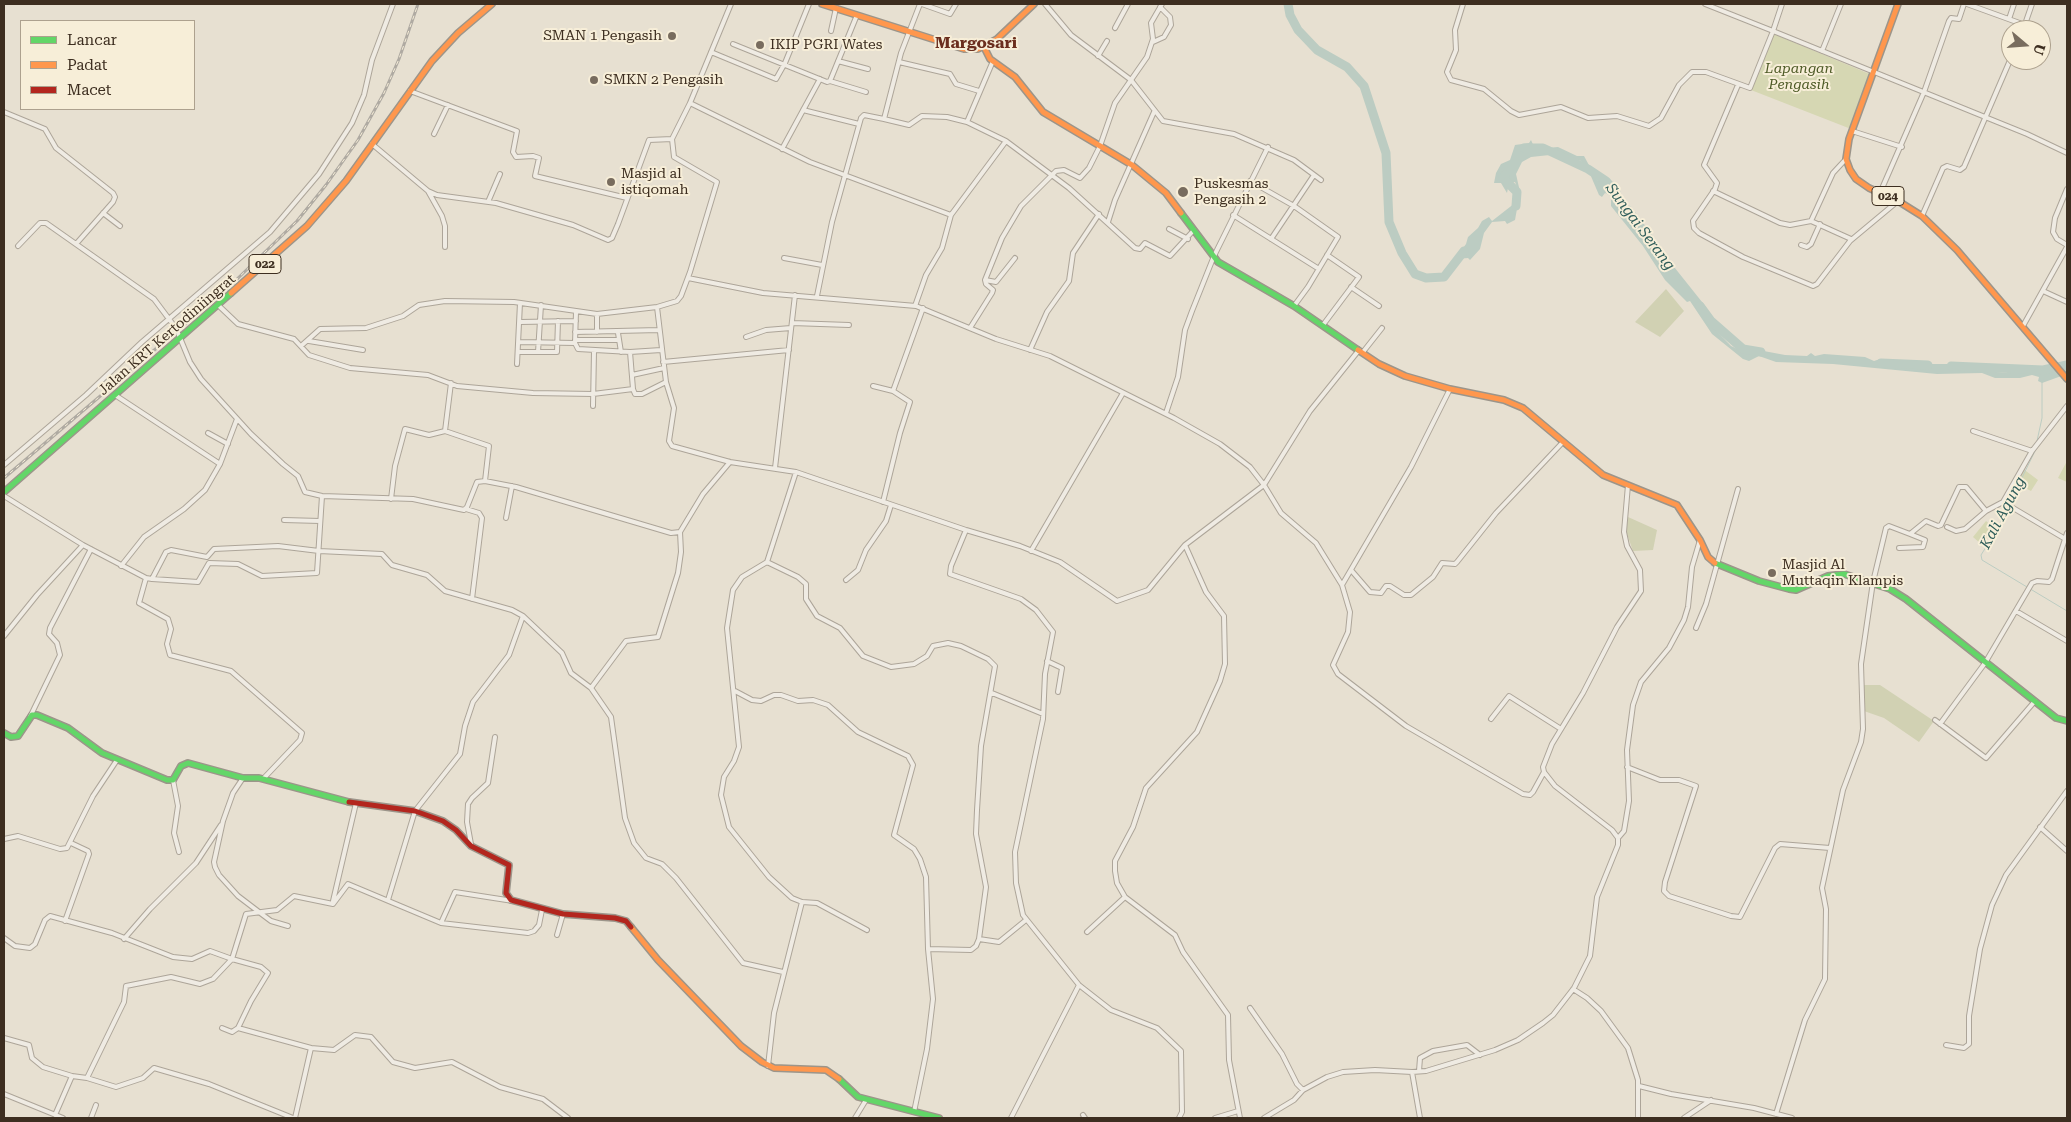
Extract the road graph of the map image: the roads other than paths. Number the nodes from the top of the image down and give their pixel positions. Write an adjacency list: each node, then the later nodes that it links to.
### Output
1 (393, 4): 131 (street)
2 (492, 4): 47 (street, Jalan KRT Kertodiniingrat / 022)
3 (732, 4): 33 (street)
4 (809, 4): 39 (street)
5 (822, 4): 21 (street)
6 (921, 4): 7 (street); 28 (street)
7 (956, 4)
8 (1034, 4): 32 (street)
9 (1045, 4): 35 (street)
10 (1128, 4): 25 (street)
11 (1463, 4): 46 (street)
12 (1705, 4): 27 (street)
13 (1782, 4): 27 (street)
14 (1841, 4): 34 (street)
15 (1898, 4): 42 (street)
16 (1966, 4): 20 (street); 50 (street)
17 (2014, 4): 23 (street)
18 (2032, 4): 24 (street)
19 (1161, 5): 30 (street); 30 (street)
20 (1973, 5): 23 (street)
21 (836, 8): 22 (street); 26 (street)
22 (857, 15): 28 (street); 36 (street)
23 (2009, 19)
24 (2027, 20)
25 (1116, 28)
26 (831, 31)
27 (1772, 31): 34 (street); 46 (street)
28 (910, 32): 32 (street); 38 (street)
29 (1107, 41): 35 (street)
30 (1153, 42): 44 (street)
31 (733, 44): 39 (street)
32 (984, 47): 37 (street)
33 (711, 52): 39 (street); 51 (street)
34 (1822, 52): 42 (street)
35 (1098, 56): 44 (street)
36 (838, 61): 40 (street); 45 (street)
37 (992, 61): 48 (street); 65 (street)
38 (899, 62): 48 (street); 57 (street)
39 (784, 63): 43 (street)
40 (868, 69)
41 (2006, 70): 56 (street)
42 (1874, 72): 50 (street); 60 (street)
43 (820, 79): 45 (street); 53 (street)
44 (1131, 80): 55 (street); 65 (street)
45 (830, 81): 49 (street)
46 (1738, 85): 80 (street)
47 (410, 91): 52 (street); 64 (street, Jalan KRT Kertodiniingrat / 022)
48 (979, 91): 58 (street)
49 (866, 92)
50 (1924, 92): 56 (street); 67 (street)
51 (690, 103): 62 (street); 68 (street)
52 (448, 105): 61 (street); 82 (street)
53 (803, 110): 59 (street); 68 (street)
54 (4, 112): 86 (street)
55 (1154, 112): 66 (street); 71 (street)
56 (1985, 118): 69 (street); 90 (street)
57 (884, 119): 58 (street); 59 (street)
58 (967, 122): 63 (street)
59 (859, 124): 74 (street)
60 (1852, 131): 67 (street); 70 (street)
61 (434, 134)
62 (672, 140): 82 (street); 111 (street)
63 (1006, 140): 73 (street); 88 (street)
64 (372, 144): 79 (street); 120 (street, Jalan KRT Kertodiniingrat / 022)
65 (1100, 146): 71 (street); 73 (street)
66 (1268, 147): 75 (street); 77 (street)
67 (1902, 147): 81 (street)
68 (782, 149): 74 (street)
69 (2067, 153)
70 (1846, 159): 81 (street, 024); 91 (street)
71 (1132, 165): 92 (street); 96 (street)
72 (500, 174): 84 (street)
73 (1051, 174): 87 (street); 112 (street)
74 (845, 175): 88 (street); 109 (street)
75 (1314, 175): 76 (street); 85 (street)
76 (1321, 180)
77 (1250, 181): 85 (street); 89 (street)
78 (2067, 189): 103 (street)
79 (428, 190): 84 (street); 104 (street)
80 (1713, 191): 91 (street); 99 (street)
81 (1880, 193): 83 (street, 024)
82 (628, 198): 84 (street)
83 (1898, 201): 90 (street, 024); 99 (street)
84 (488, 202)
85 (1294, 206): 98 (street); 105 (street)
86 (103, 213): 94 (street); 100 (street)
87 (1099, 214): 92 (street); 157 (street)
88 (950, 215): 122 (street)
89 (1233, 215): 98 (street); 106 (street)
90 (1922, 216): 136 (street, 024)
91 (1811, 221): 93 (street)
92 (1108, 222): 97 (street)
93 (1820, 224): 99 (street); 101 (street)
94 (120, 226)
95 (1169, 229): 97 (street)
96 (1194, 230): 97 (street); 106 (street)
97 (1188, 239)
98 (1271, 239): 110 (street)
99 (1851, 240)
100 (76, 244): 102 (street); 131 (street)
101 (1801, 245)
102 (18, 246)
103 (2067, 246): 114 (street)
104 (445, 247)
105 (1327, 255): 110 (street); 113 (street)
106 (1214, 256): 123 (street); 180 (street)
107 (784, 258): 109 (street)
108 (1015, 258): 112 (street)
109 (822, 265): 116 (street)
110 (1319, 269): 123 (street)
111 (688, 278): 115 (street); 121 (street)
112 (985, 280): 138 (street)
113 (1351, 287): 124 (street); 135 (street)
114 (2043, 291): 118 (street); 136 (street)
115 (795, 295): 116 (street); 133 (street)
116 (817, 296): 122 (street)
117 (520, 302): 119 (street); 132 (street); 148 (street)
118 (2067, 302)
119 (541, 305): 126 (street); 129 (street)
120 (218, 306): 146 (street, Jalan KRT Kertodiniingrat / 022); 153 (street)
121 (657, 306): 127 (street); 140 (street)
122 (915, 306): 125 (street)
123 (1294, 306): 135 (street)
124 (1379, 306)
125 (923, 308): 138 (street); 174 (street)
126 (576, 312): 127 (street); 128 (street)
127 (597, 314): 142 (street)
128 (576, 320): 130 (street); 141 (street)
129 (540, 321): 130 (street); 132 (street); 151 (street)
130 (558, 321): 152 (street)
131 (171, 322): 190 (street)
132 (520, 322): 149 (street)
133 (792, 323): 134 (street); 137 (street)
134 (849, 325)
135 (1323, 325): 159 (street)
136 (2023, 326): 168 (street, 024)
137 (791, 328): 145 (street); 156 (street)
138 (970, 328): 157 (street)
139 (1382, 328): 159 (street)
140 (659, 330): 143 (street); 155 (street)
141 (575, 332): 142 (street); 150 (street)
142 (597, 332): 143 (street)
143 (618, 332): 147 (street)
144 (178, 333): 146 (street)
145 (746, 336)
146 (180, 339): 177 (street, Jalan KRT Kertodiniingrat / 022); 181 (street)
147 (619, 340): 150 (street); 162 (street)
148 (310, 341): 153 (street); 154 (street)
149 (519, 342): 151 (street); 160 (street)
150 (575, 342): 152 (street); 158 (street)
151 (539, 343): 152 (street); 161 (street)
152 (558, 343): 161 (street)
153 (301, 346): 170 (street)
154 (363, 350)
155 (661, 350): 163 (street); 164 (street)
156 (789, 350): 164 (street); 191 (street)
157 (1030, 350): 175 (street)
158 (594, 351): 162 (street); 176 (street)
159 (1361, 351): 173 (street); 194 (street)
160 (518, 352): 161 (street); 165 (street)
161 (538, 352)
162 (621, 352): 163 (street)
163 (630, 352): 167 (street)
164 (663, 362): 166 (street)
165 (516, 364)
166 (664, 368): 167 (street); 169 (street)
167 (632, 375): 172 (street)
168 (2067, 379)
169 (666, 382): 172 (street); 188 (street)
170 (451, 383): 176 (street); 182 (street)
171 (872, 386): 174 (street)
172 (632, 389): 176 (street)
173 (1450, 389): 185 (street); 225 (street)
174 (893, 391): 201 (street)
175 (1123, 393): 180 (street); 221 (street)
176 (594, 394): 178 (street)
177 (115, 396): 189 (street); 198 (street, Jalan KRT Kertodiniingrat / 022)
178 (593, 406)
179 (2067, 406): 187 (street)
180 (1166, 414): 194 (street)
181 (237, 419): 186 (street); 199 (street)
182 (445, 431): 193 (street); 200 (street)
183 (1973, 431): 187 (street)
184 (208, 433): 186 (street)
185 (1563, 442): 195 (street); 225 (street)
186 (228, 444): 189 (street)
187 (2033, 450): 202 (street)
188 (730, 462): 191 (street); 211 (street)
189 (220, 464): 224 (street)
190 (4, 465)
191 (775, 468): 192 (street)
192 (796, 472): 201 (street); 222 (street)
193 (485, 481): 196 (street); 204 (street)
194 (1264, 485): 217 (street); 230 (street)
195 (1628, 485): 214 (street); 250 (street)
196 (512, 486): 206 (street); 211 (street)
197 (1738, 489): 223 (street)
198 (4, 494): 216 (street)
199 (322, 496): 200 (street); 208 (street)
200 (391, 498): 204 (street)
201 (884, 502): 203 (street)
202 (2004, 503): 205 (street); 215 (street)
203 (891, 505): 210 (street); 228 (street)
204 (466, 509): 231 (street)
205 (1986, 511): 209 (street); 213 (street)
206 (506, 518)
207 (284, 520): 208 (street)
208 (320, 521): 220 (street)
209 (1947, 527)
210 (966, 530): 221 (street); 237 (street)
211 (680, 532): 239 (street)
212 (2067, 533): 215 (street)
213 (1910, 534): 218 (street); 229 (street)
214 (1700, 540): 223 (street); 254 (street)
215 (2066, 540): 232 (street)
216 (83, 545): 219 (street); 235 (street)
217 (1185, 545): 221 (street); 271 (street)
218 (1899, 548)
219 (91, 549): 224 (street); 245 (street)
220 (319, 551): 227 (street); 227 (street); 231 (street)
221 (1031, 551)
222 (767, 562): 240 (street); 242 (street)
223 (1717, 565): 229 (street); 234 (street)
224 (121, 566): 226 (street)
225 (1351, 570): 230 (street)
226 (146, 578): 227 (street); 257 (street)
227 (152, 579)
228 (846, 580)
229 (1873, 582): 238 (street); 268 (street)
230 (1342, 585): 255 (street)
231 (472, 599): 233 (street)
232 (2016, 611): 236 (street); 238 (street)
233 (523, 616): 239 (street); 261 (street)
234 (1696, 628)
235 (4, 636)
236 (2067, 641)
237 (1047, 661): 241 (street); 244 (street)
238 (1985, 663): 243 (street); 249 (street)
239 (591, 688): 291 (street)
240 (735, 691): 274 (street); 289 (street)
241 (1058, 692)
242 (992, 693): 244 (street); 288 (street)
243 (2035, 702): 248 (street); 249 (street)
244 (1043, 714): 279 (street)
245 (30, 718): 251 (street); 253 (street)
246 (1491, 719): 250 (street)
247 (1935, 720): 249 (street)
248 (2067, 721)
249 (1940, 724)
250 (1561, 730): 255 (street)
251 (4, 733)
252 (495, 737): 267 (street)
253 (117, 760): 258 (street); 266 (street)
254 (1627, 767): 265 (street); 268 (street)
255 (1544, 772): 265 (street)
256 (242, 778): 257 (street); 258 (street); 262 (street)
257 (263, 779): 260 (street)
258 (173, 780): 270 (street)
259 (2067, 792): 263 (street)
260 (356, 803): 261 (street); 275 (street)
261 (415, 811): 267 (street); 272 (street)
262 (224, 821): 277 (street); 287 (street)
263 (2040, 827): 269 (street); 298 (street)
264 (4, 838): 266 (street)
265 (1618, 838): 293 (street)
266 (71, 843): 280 (street)
267 (471, 846): 273 (street)
268 (1830, 848): 314 (street)
269 (2067, 851)
270 (179, 852)
271 (1125, 897): 284 (street); 312 (street)
272 (388, 900): 275 (street); 281 (street)
273 (514, 902): 276 (street); 281 (street)
274 (802, 902): 283 (street); 291 (street)
275 (333, 904): 277 (street)
276 (542, 910): 278 (street); 281 (street)
277 (259, 912): 282 (street); 290 (street)
278 (564, 914): 285 (street); 301 (street)
279 (1026, 920): 288 (street); 292 (street)
280 (65, 921): 286 (street); 287 (street)
281 (441, 923)
282 (288, 926)
283 (867, 930)
284 (1087, 932)
285 (557, 935)
286 (4, 938)
287 (124, 939): 290 (street)
288 (979, 939): 289 (street)
289 (928, 949): 313 (street)
290 (232, 959): 296 (street); 305 (street)
291 (783, 972): 301 (street)
292 (1079, 985): 322 (street); 323 (street)
293 (1573, 990): 300 (street); 306 (street)
294 (1250, 1008): 307 (street)
295 (222, 1028): 296 (street)
296 (238, 1028): 299 (street)
297 (4, 1038): 304 (street)
298 (1946, 1045)
299 (311, 1048): 318 (street); 319 (street)
300 (1480, 1055): 302 (street); 302 (street)
301 (768, 1066): 309 (street)
302 (1419, 1071): 303 (street)
303 (1412, 1072): 307 (street); 327 (street)
304 (72, 1076): 305 (street); 315 (street)
305 (87, 1078): 318 (street)
306 (1639, 1086): 310 (street); 328 (street)
307 (1303, 1090): 326 (street)
308 (4, 1094): 315 (street)
309 (866, 1100): 313 (street); 320 (street)
310 (1711, 1100): 314 (street); 329 (street)
311 (96, 1105): 317 (street)
312 (1238, 1111): 324 (street); 325 (street)
313 (914, 1112): 321 (street)
314 (1776, 1114): 330 (street)
315 (55, 1115): 316 (street)
316 (63, 1118)
317 (91, 1118)
318 (294, 1118)
319 (568, 1118)
320 (855, 1118)
321 (940, 1118)
322 (1011, 1118)
323 (1179, 1118)
324 (1215, 1118)
325 (1240, 1118)
326 (1264, 1118)
327 (1420, 1118)
328 (1638, 1118)
329 (1684, 1118)
330 (1792, 1118)

